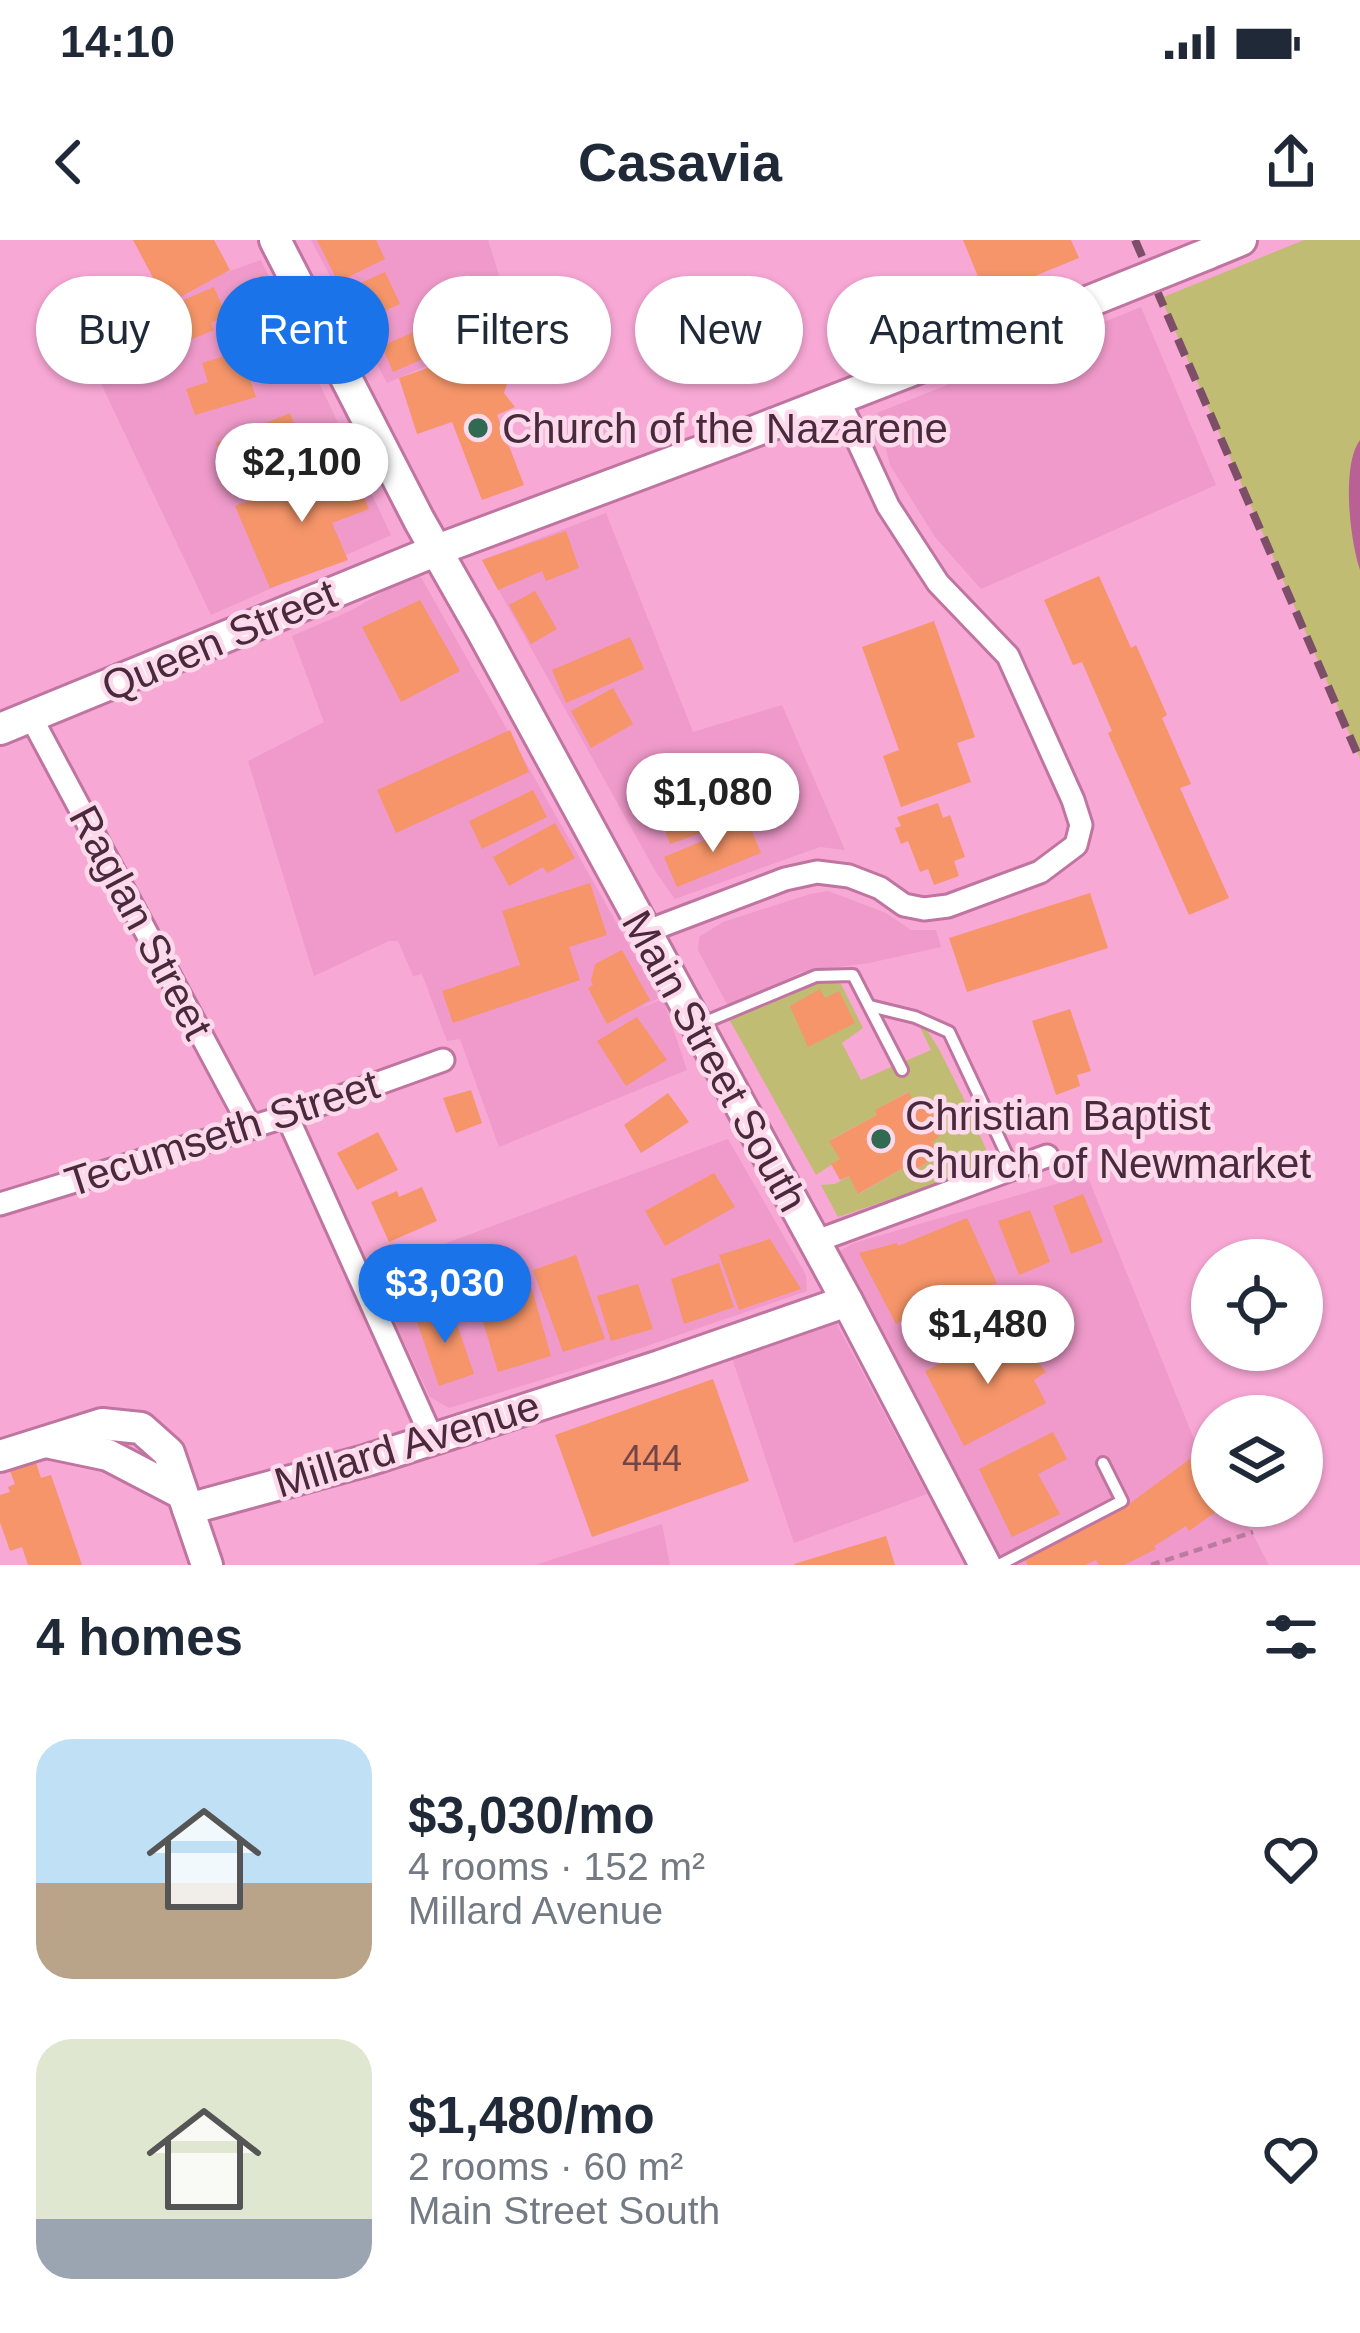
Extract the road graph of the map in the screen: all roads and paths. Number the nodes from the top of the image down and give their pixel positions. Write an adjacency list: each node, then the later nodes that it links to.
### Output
1 (275, 240): 4 (main road, Main Street South)
2 (1241, 240): 3 (main road, Queen Street, bridge)
3 (838, 398): 4 (main road, Queen Street); 7 (street)
4 (437, 550): 5 (main road, Queen Street); 7 (main road, Main Street South)
5 (32, 717): 6 (main road, Queen Street); 13 (street, Raglan Street)
6 (0, 729)
7 (644, 932): 9 (main road, Main Street South)
8 (870, 1006): 9 (lane); 11 (lane); 15 (lane)
9 (696, 1026): 17 (main road, Main Street South)
10 (443, 1060): 12 (street, Tecumseth Street)
11 (902, 1070)
12 (286, 1116): 13 (street, Tecumseth Street); 19 (street)
13 (250, 1128): 16 (street, Tecumseth Street)
14 (1047, 1156): 15 (street)
15 (1013, 1168): 17 (street)
16 (0, 1204)
17 (814, 1242): 18 (main road, Main Street South)
18 (847, 1301): 19 (main road, Millard Avenue); 25 (main road, Main Street South)
19 (432, 1438): 22 (main road, Millard Avenue)
20 (0, 1456): 22 (main road)
21 (1103, 1463): 26 (lane)
22 (184, 1501): 24 (main road)
23 (1252, 1532): 27 (path)
24 (207, 1565)
25 (985, 1565)
26 (999, 1565)
27 (1151, 1565)

